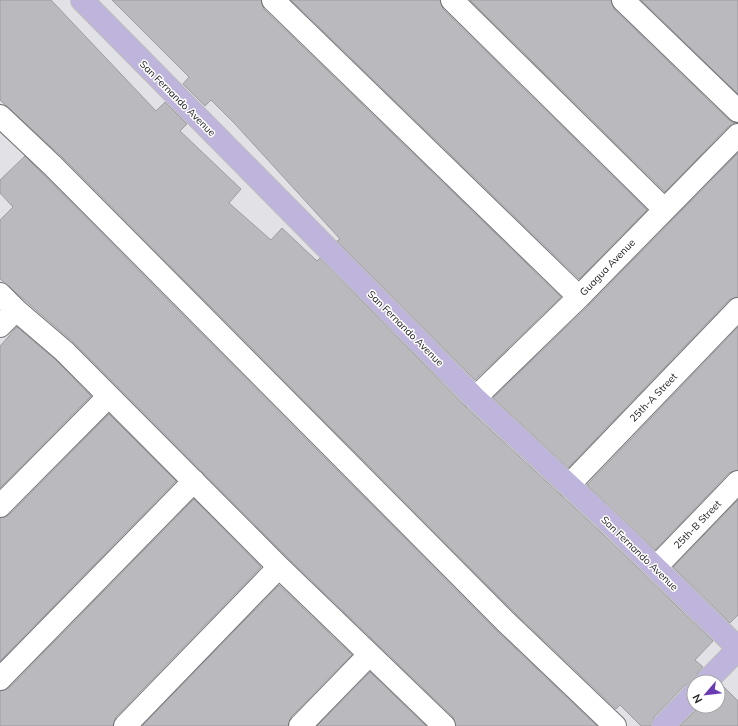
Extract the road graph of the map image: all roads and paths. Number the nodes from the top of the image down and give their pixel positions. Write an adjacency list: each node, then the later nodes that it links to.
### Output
1 (82, 0): 15 (main road, San Fernando Avenue)
2 (273, 0): 10 (street)
3 (452, 0): 8 (street)
4 (623, 0): 5 (street)
5 (738, 111)
6 (0, 116): 30 (street)
7 (738, 135): 8 (street, Guagua Avenue)
8 (664, 209): 10 (street, Guagua Avenue)
9 (0, 294): 12 (street)
10 (579, 297): 15 (street, Guagua Avenue)
11 (738, 309): 18 (street, 25th-A Street)
12 (16, 310): 13 (street); 14 (street)
13 (0, 326)
14 (109, 396): 16 (street); 19 (street)
15 (475, 398): 18 (main road, San Fernando Avenue)
16 (194, 481): 20 (street); 25 (street)
17 (738, 482): 21 (street, 25th-B Street)
18 (569, 485): 21 (main road, San Fernando Avenue)
19 (0, 506)
20 (279, 567): 23 (street); 27 (street)
21 (656, 567): 22 (main road, San Fernando Avenue)
22 (738, 649): 24 (main road, San Fernando Avenue)
23 (369, 656): 28 (street); 29 (street)
24 (714, 674)
25 (0, 679)
26 (686, 702): 31 (main road)
27 (126, 726)
28 (300, 726)
29 (444, 726)
30 (616, 726)
31 (663, 726)

